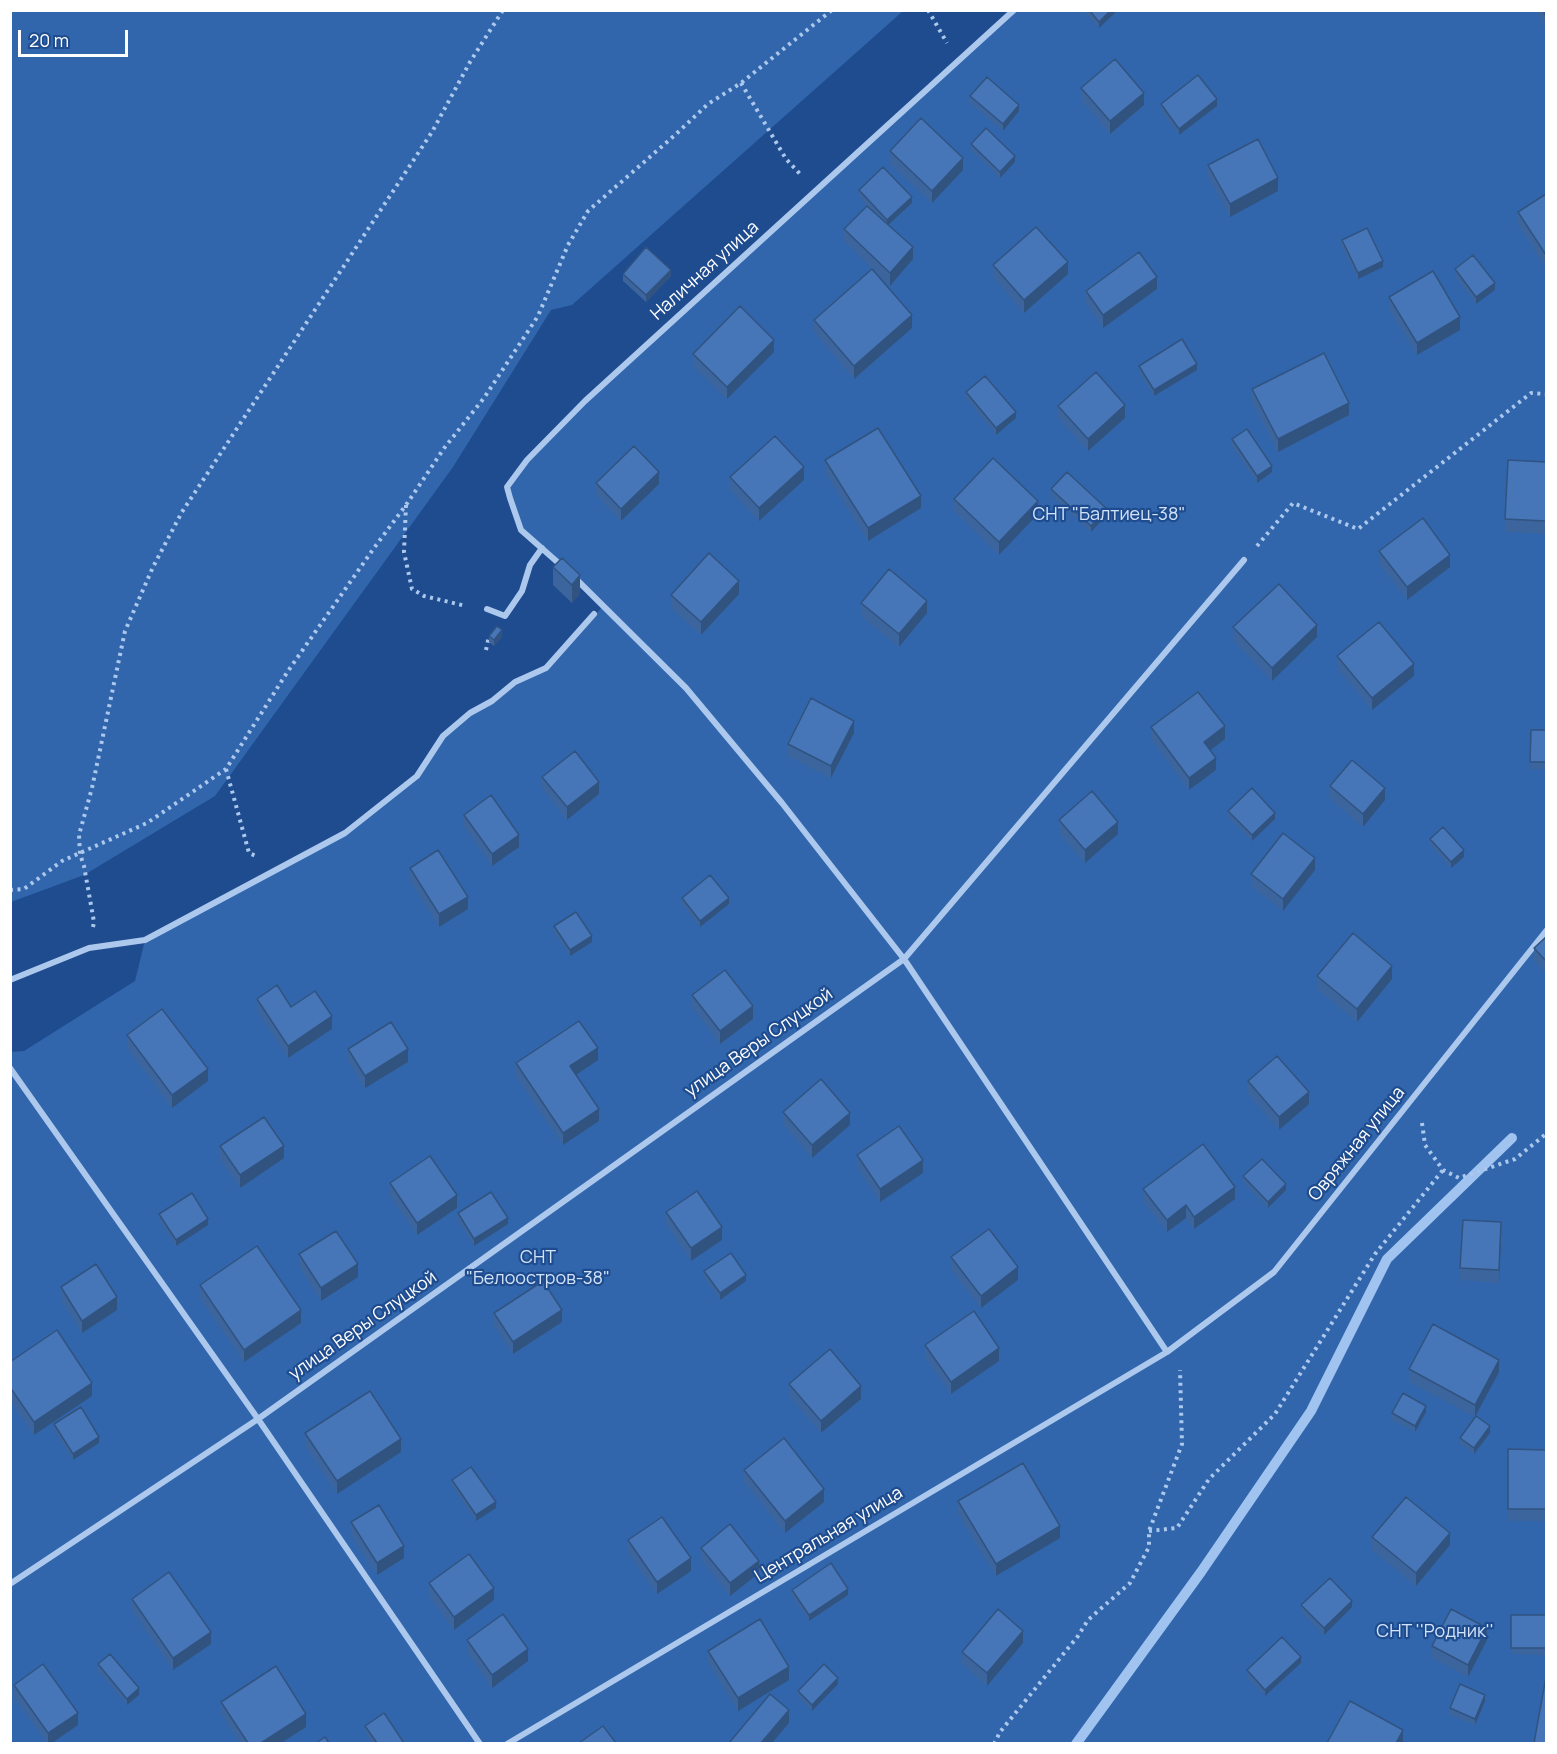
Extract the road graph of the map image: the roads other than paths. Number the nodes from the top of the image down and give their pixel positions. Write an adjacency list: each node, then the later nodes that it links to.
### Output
1 (1014, 10): 2 (street, Наличная улица)
2 (543, 548): 4 (street); 7 (street, Наличная улица)
3 (1244, 560): 7 (street, улица Веры Слуцкой)
4 (487, 609)
5 (594, 614): 8 (street)
6 (1546, 931): 10 (street, Овряжная улица)
7 (904, 958): 10 (street, Наличная улица); 11 (street, улица Веры Слуцкой)
8 (10, 980)
9 (10, 1068): 11 (street)
10 (1169, 1350): 14 (street, Центральная улица)
11 (258, 1419): 12 (street, улица Веры Слуцкой); 13 (street)
12 (10, 1584)
13 (480, 1743)
14 (507, 1743)

